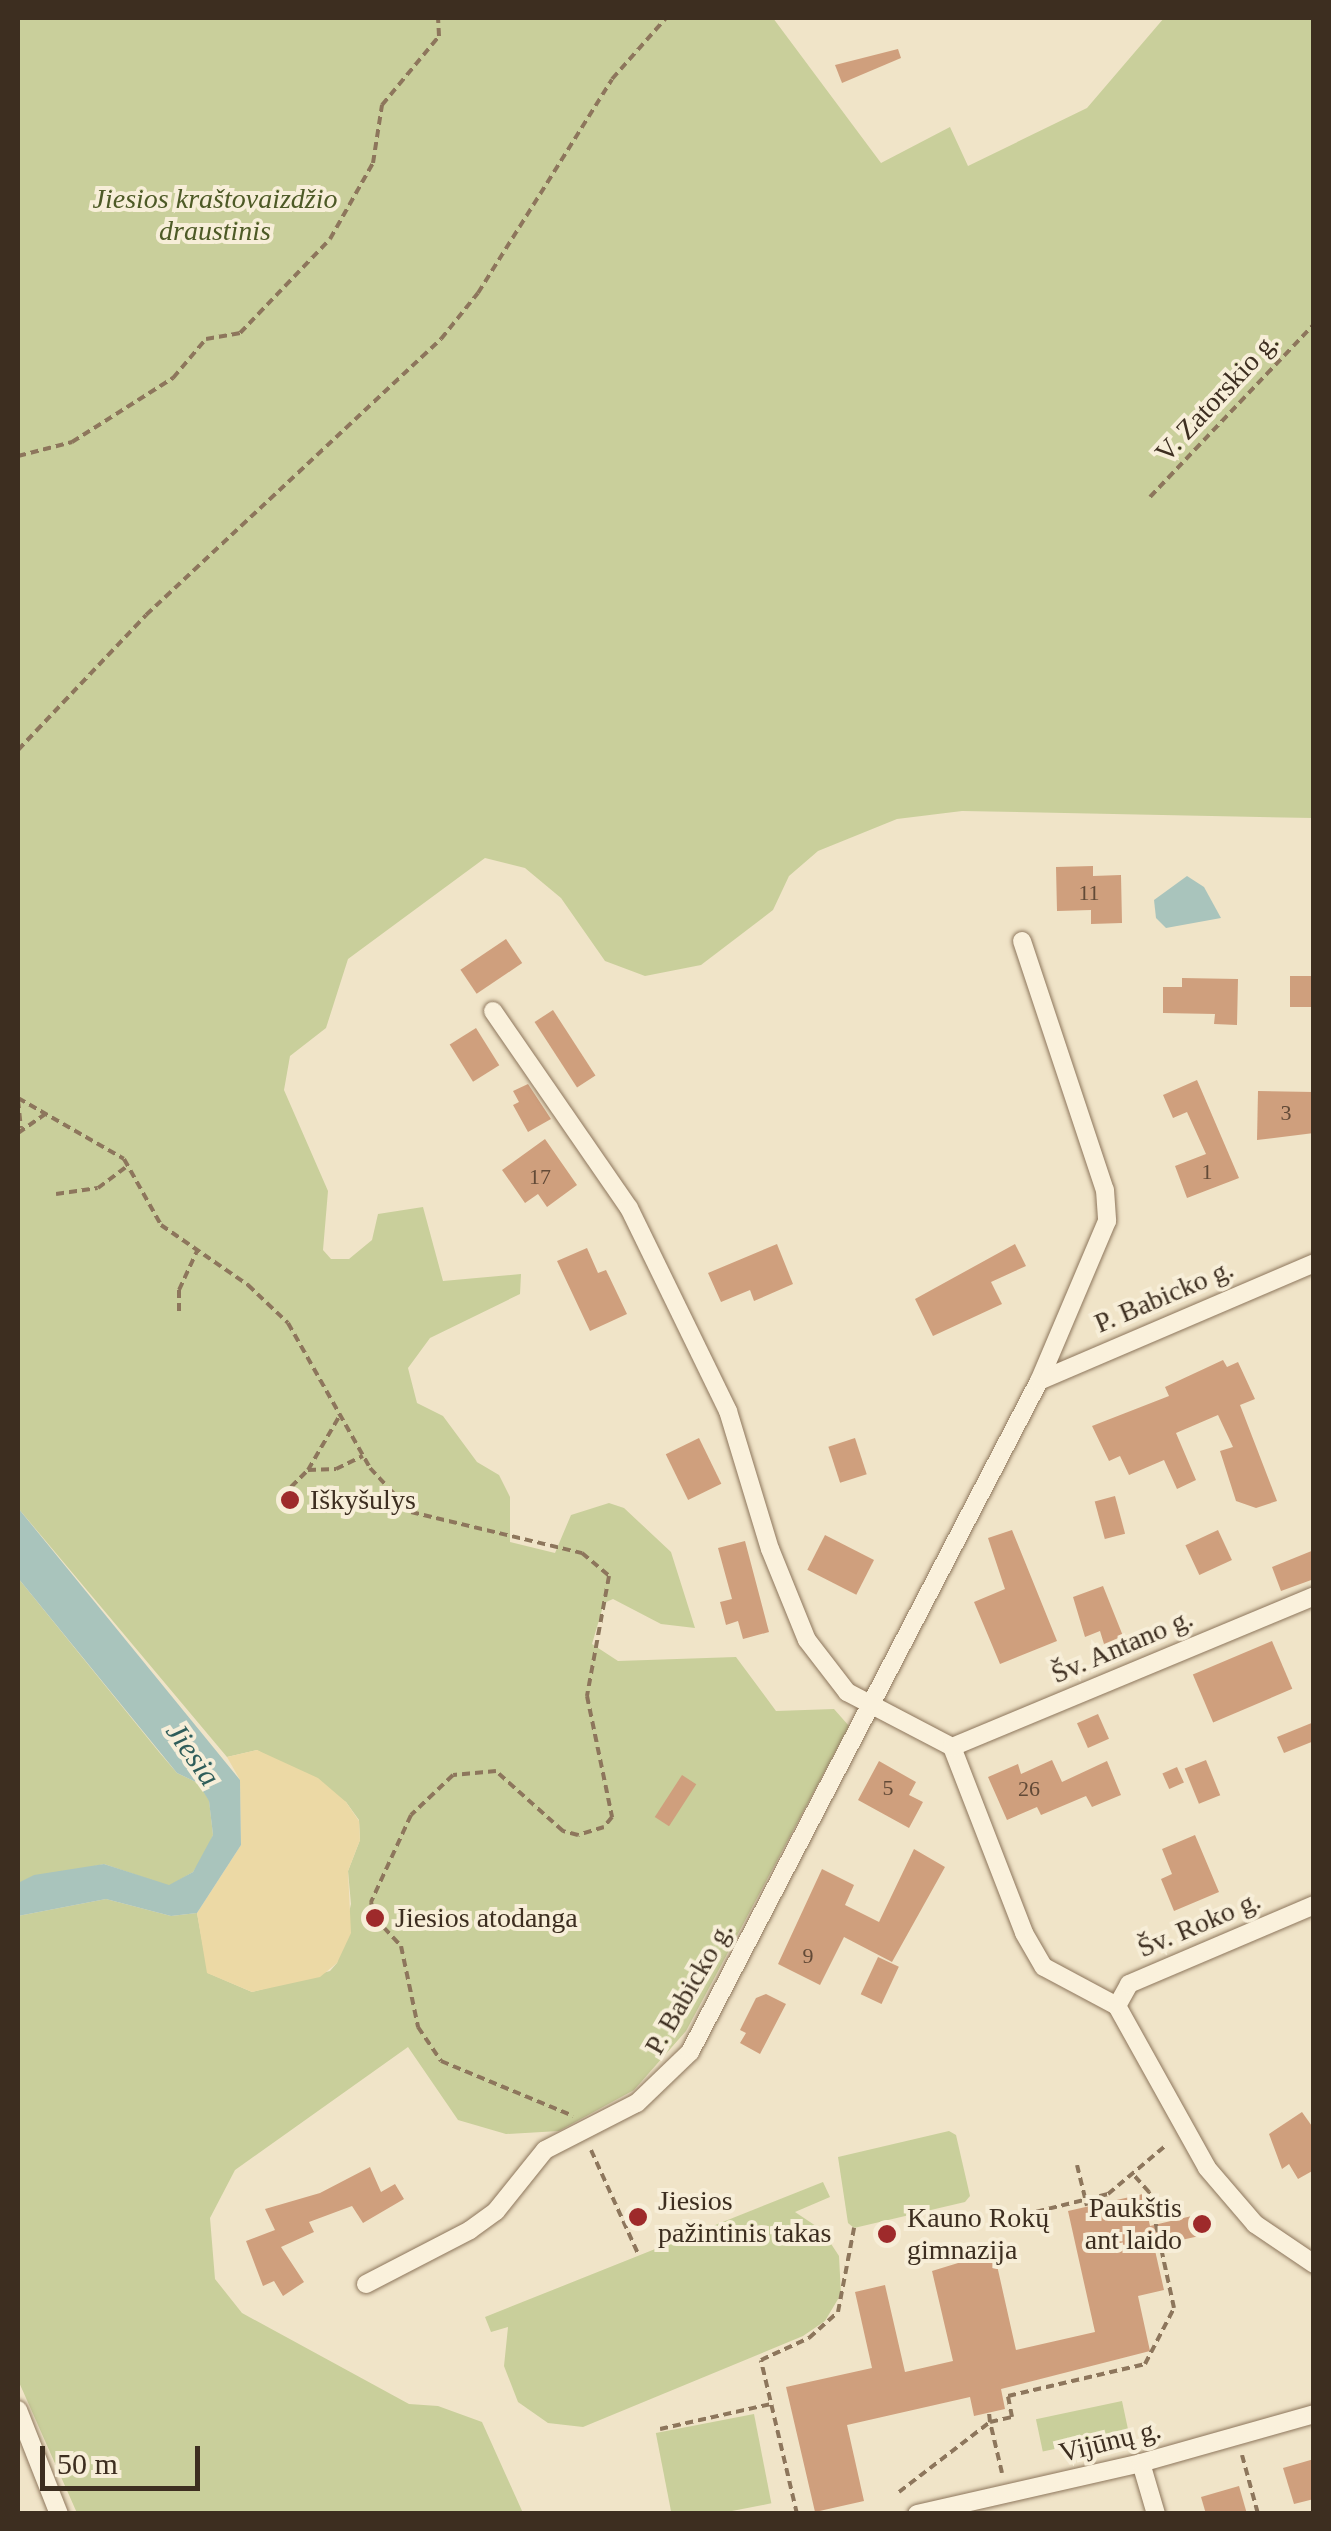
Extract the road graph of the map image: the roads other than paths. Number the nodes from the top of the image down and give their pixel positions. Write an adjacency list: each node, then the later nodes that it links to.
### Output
1 (1022, 942): 4 (street)
2 (493, 1011): 6 (street)
3 (1314, 1262): 4 (street, P. Babicko g.)
4 (1039, 1381): 6 (street, P. Babicko g.)
5 (1314, 1596): 7 (street, Šv. Antano g.)
6 (874, 1704): 7 (street); 11 (street, P. Babicko g.)
7 (952, 1747): 9 (street)
8 (1314, 1906): 9 (street, Šv. Roko g.)
9 (1117, 2006): 10 (street)
10 (1314, 2264)
11 (366, 2284)
12 (18, 2410): 15 (street)
13 (1314, 2414): 14 (street, Vijūnų g.)
14 (1142, 2463): 16 (street, Vijūnų g.); 17 (street)
15 (59, 2514)
16 (917, 2514)
17 (1156, 2514)

